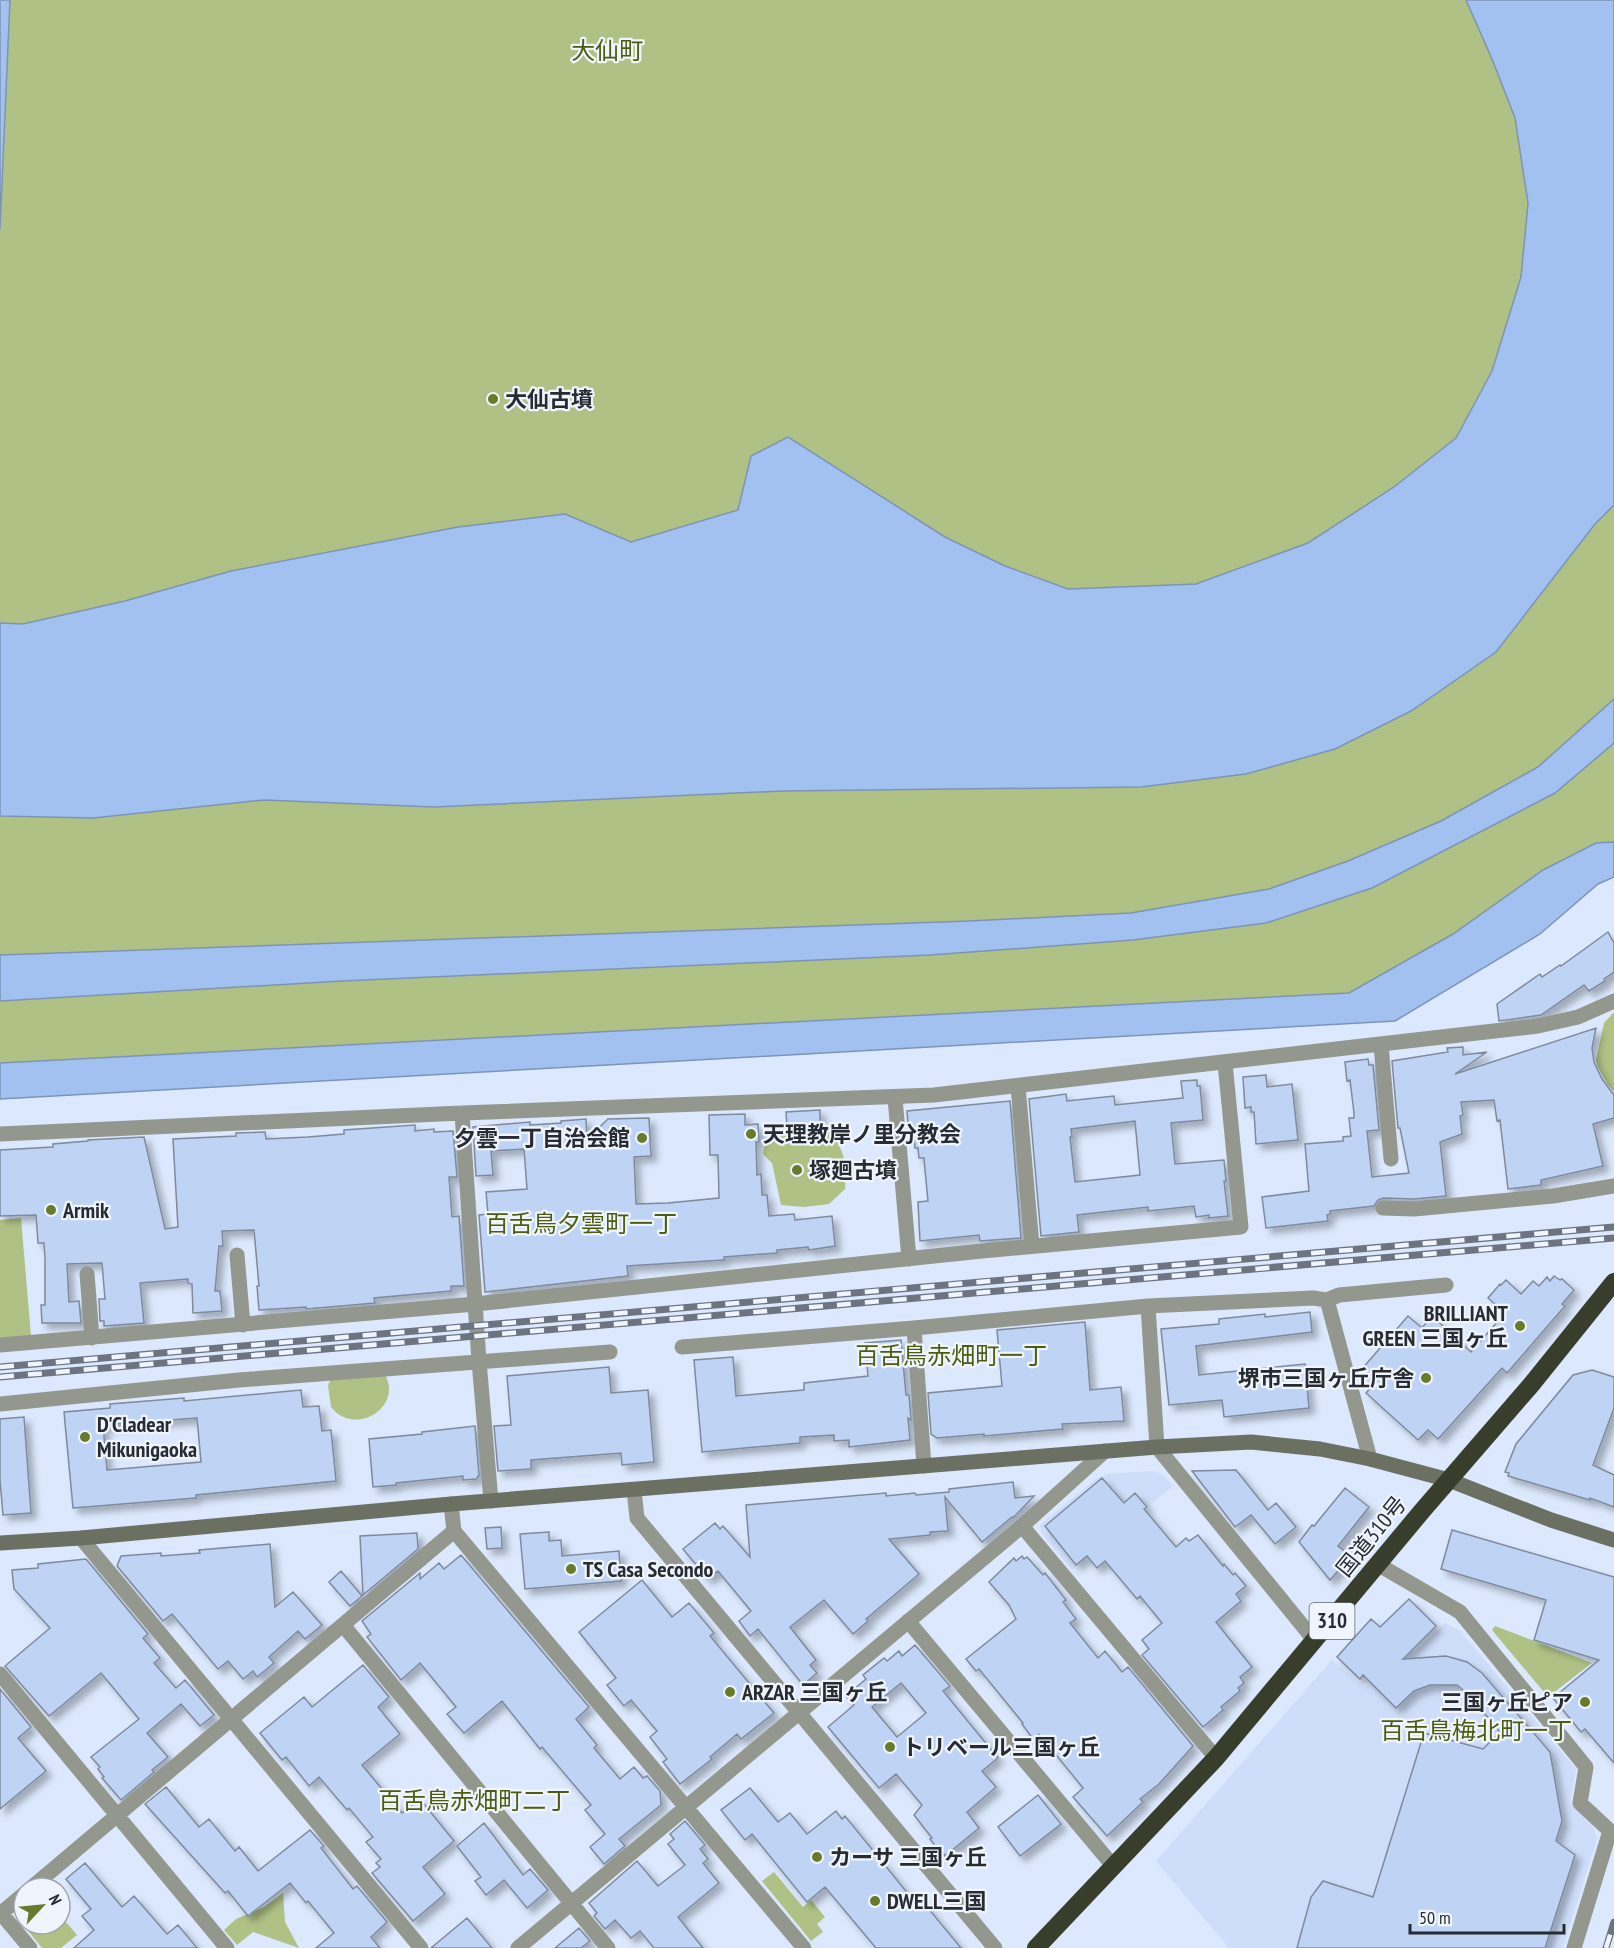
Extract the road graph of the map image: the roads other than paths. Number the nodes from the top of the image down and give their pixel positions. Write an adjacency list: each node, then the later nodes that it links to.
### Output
1 (1614, 1001): 2 (street)
2 (1381, 1045): 3 (street); 8 (street)
3 (1225, 1063): 4 (street); 11 (street)
4 (1018, 1086): 5 (street); 11 (street)
5 (895, 1098): 6 (street); 13 (street)
6 (462, 1113): 7 (street); 19 (street)
7 (0, 1134)
8 (1391, 1159)
9 (1614, 1186): 10 (street)
10 (1383, 1208)
11 (1032, 1246): 13 (street)
12 (237, 1255): 20 (street)
13 (909, 1259): 19 (street)
14 (87, 1274): 22 (street)
15 (1614, 1282): 32 (highway, 国道310号 / 310)
16 (1446, 1285): 17 (street)
17 (1327, 1300): 18 (street); 30 (street)
18 (1148, 1306): 21 (street); 28 (street)
19 (475, 1308): 20 (street); 26 (street)
20 (243, 1325): 22 (street)
21 (914, 1328): 24 (street); 31 (street)
22 (92, 1338): 23 (street)
23 (0, 1345)
24 (682, 1347)
25 (610, 1352): 26 (street)
26 (478, 1355): 27 (street); 34 (street)
27 (0, 1404)
28 (1157, 1446): 29 (street); 30 (street); 44 (street)
29 (1105, 1451): 31 (street); 36 (street)
30 (1370, 1459): 32 (street)
31 (924, 1466): 33 (street)
32 (1449, 1480): 39 (street); 41 (highway, 国道310号 / 310)
33 (634, 1490): 34 (street); 46 (street)
34 (491, 1501): 35 (street)
35 (451, 1504): 37 (street); 38 (street)
36 (1022, 1526): 42 (street); 48 (street)
37 (454, 1532): 43 (street); 49 (street)
38 (81, 1538): 40 (street); 47 (street)
39 (1614, 1540)
40 (0, 1543)
41 (1378, 1564): 44 (highway, 国道310号 / 310); 64 (street)
42 (908, 1621): 46 (street); 51 (street)
43 (343, 1625): 47 (street); 54 (street)
44 (1316, 1641): 48 (highway, 国道310号 / 310)
45 (0, 1674): 50 (street)
46 (799, 1711): 49 (street); 62 (street)
47 (232, 1721): 50 (street); 58 (street)
48 (1216, 1758): 51 (highway, 国道310号 / 310)
49 (686, 1806): 54 (street); 61 (street)
50 (117, 1817): 52 (street); 57 (street)
51 (1114, 1867): 63 (highway, 国道310号 / 310)
52 (46, 1876)
53 (12, 1904): 55 (street)
54 (571, 1904): 59 (street); 60 (street)
55 (0, 1913): 56 (street)
56 (30, 1948)
57 (227, 1948)
58 (421, 1948)
59 (518, 1948)
60 (608, 1948)
61 (804, 1948)
62 (995, 1948)
63 (1036, 1948)
64 (1574, 1948)

